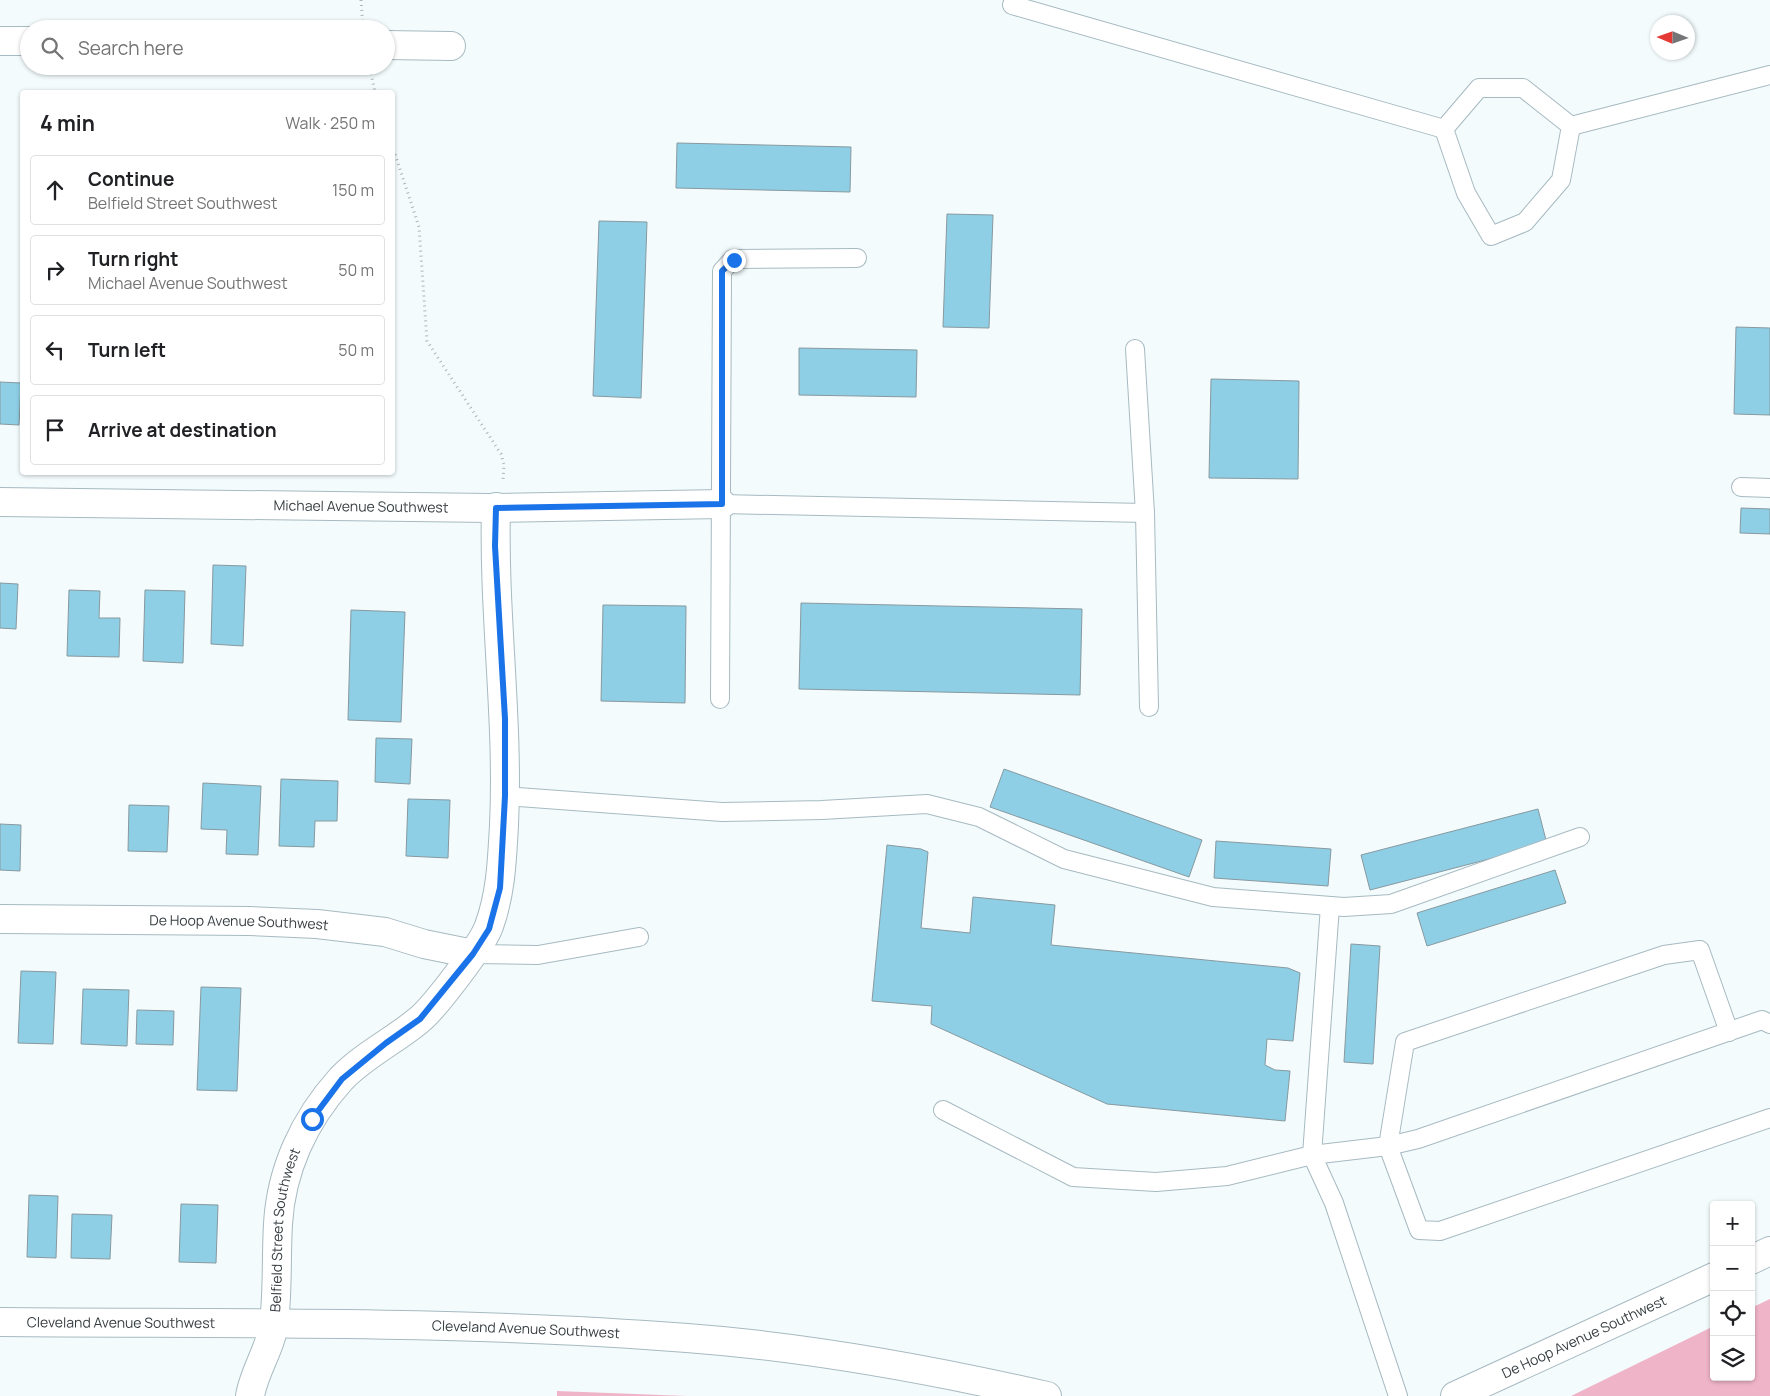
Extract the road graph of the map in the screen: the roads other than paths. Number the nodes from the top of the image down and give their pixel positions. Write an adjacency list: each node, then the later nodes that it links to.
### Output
1 (1012, 5): 8 (lane)
2 (0, 41): 3 (street)
3 (20, 41)
4 (395, 45): 5 (street)
5 (451, 46)
6 (1770, 75): 7 (lane)
7 (1571, 126): 8 (lane); 8 (lane)
8 (1444, 129)
9 (857, 258): 15 (lane)
10 (1135, 349): 16 (lane)
11 (1741, 487): 12 (lane)
12 (1770, 488)
13 (499, 496): 14 (street, Michael Avenue Southwest); 15 (street, Michael Avenue Southwest); 19 (street, Belfield Street Southwest)
14 (0, 502)
15 (722, 504): 16 (lane); 17 (lane)
16 (1146, 513): 18 (lane)
17 (720, 699)
18 (1149, 706)
19 (505, 796): 21 (lane); 24 (street, Belfield Street Southwest)
20 (1580, 837): 21 (lane)
21 (1330, 906): 30 (lane)
22 (0, 919): 24 (street, De Hoop Avenue Southwest)
23 (639, 937): 24 (lane)
24 (473, 954): 35 (street, Belfield Street Southwest)
25 (1770, 1024): 26 (lane)
26 (1729, 1032): 29 (lane); 29 (lane)
27 (943, 1110): 30 (lane)
28 (1770, 1118): 29 (lane)
29 (1388, 1146): 30 (lane)
30 (1312, 1155): 38 (lane)
31 (1770, 1251): 32 (street)
32 (1755, 1258)
33 (1710, 1279): 39 (street, De Hoop Avenue Southwest)
34 (0, 1322): 35 (street, Cleveland Avenue Southwest)
35 (274, 1325): 36 (street, Belfield Street Southwest); 37 (street, Cleveland Avenue Southwest)
36 (250, 1396)
37 (1047, 1396)
38 (1398, 1396)
39 (1455, 1396)

